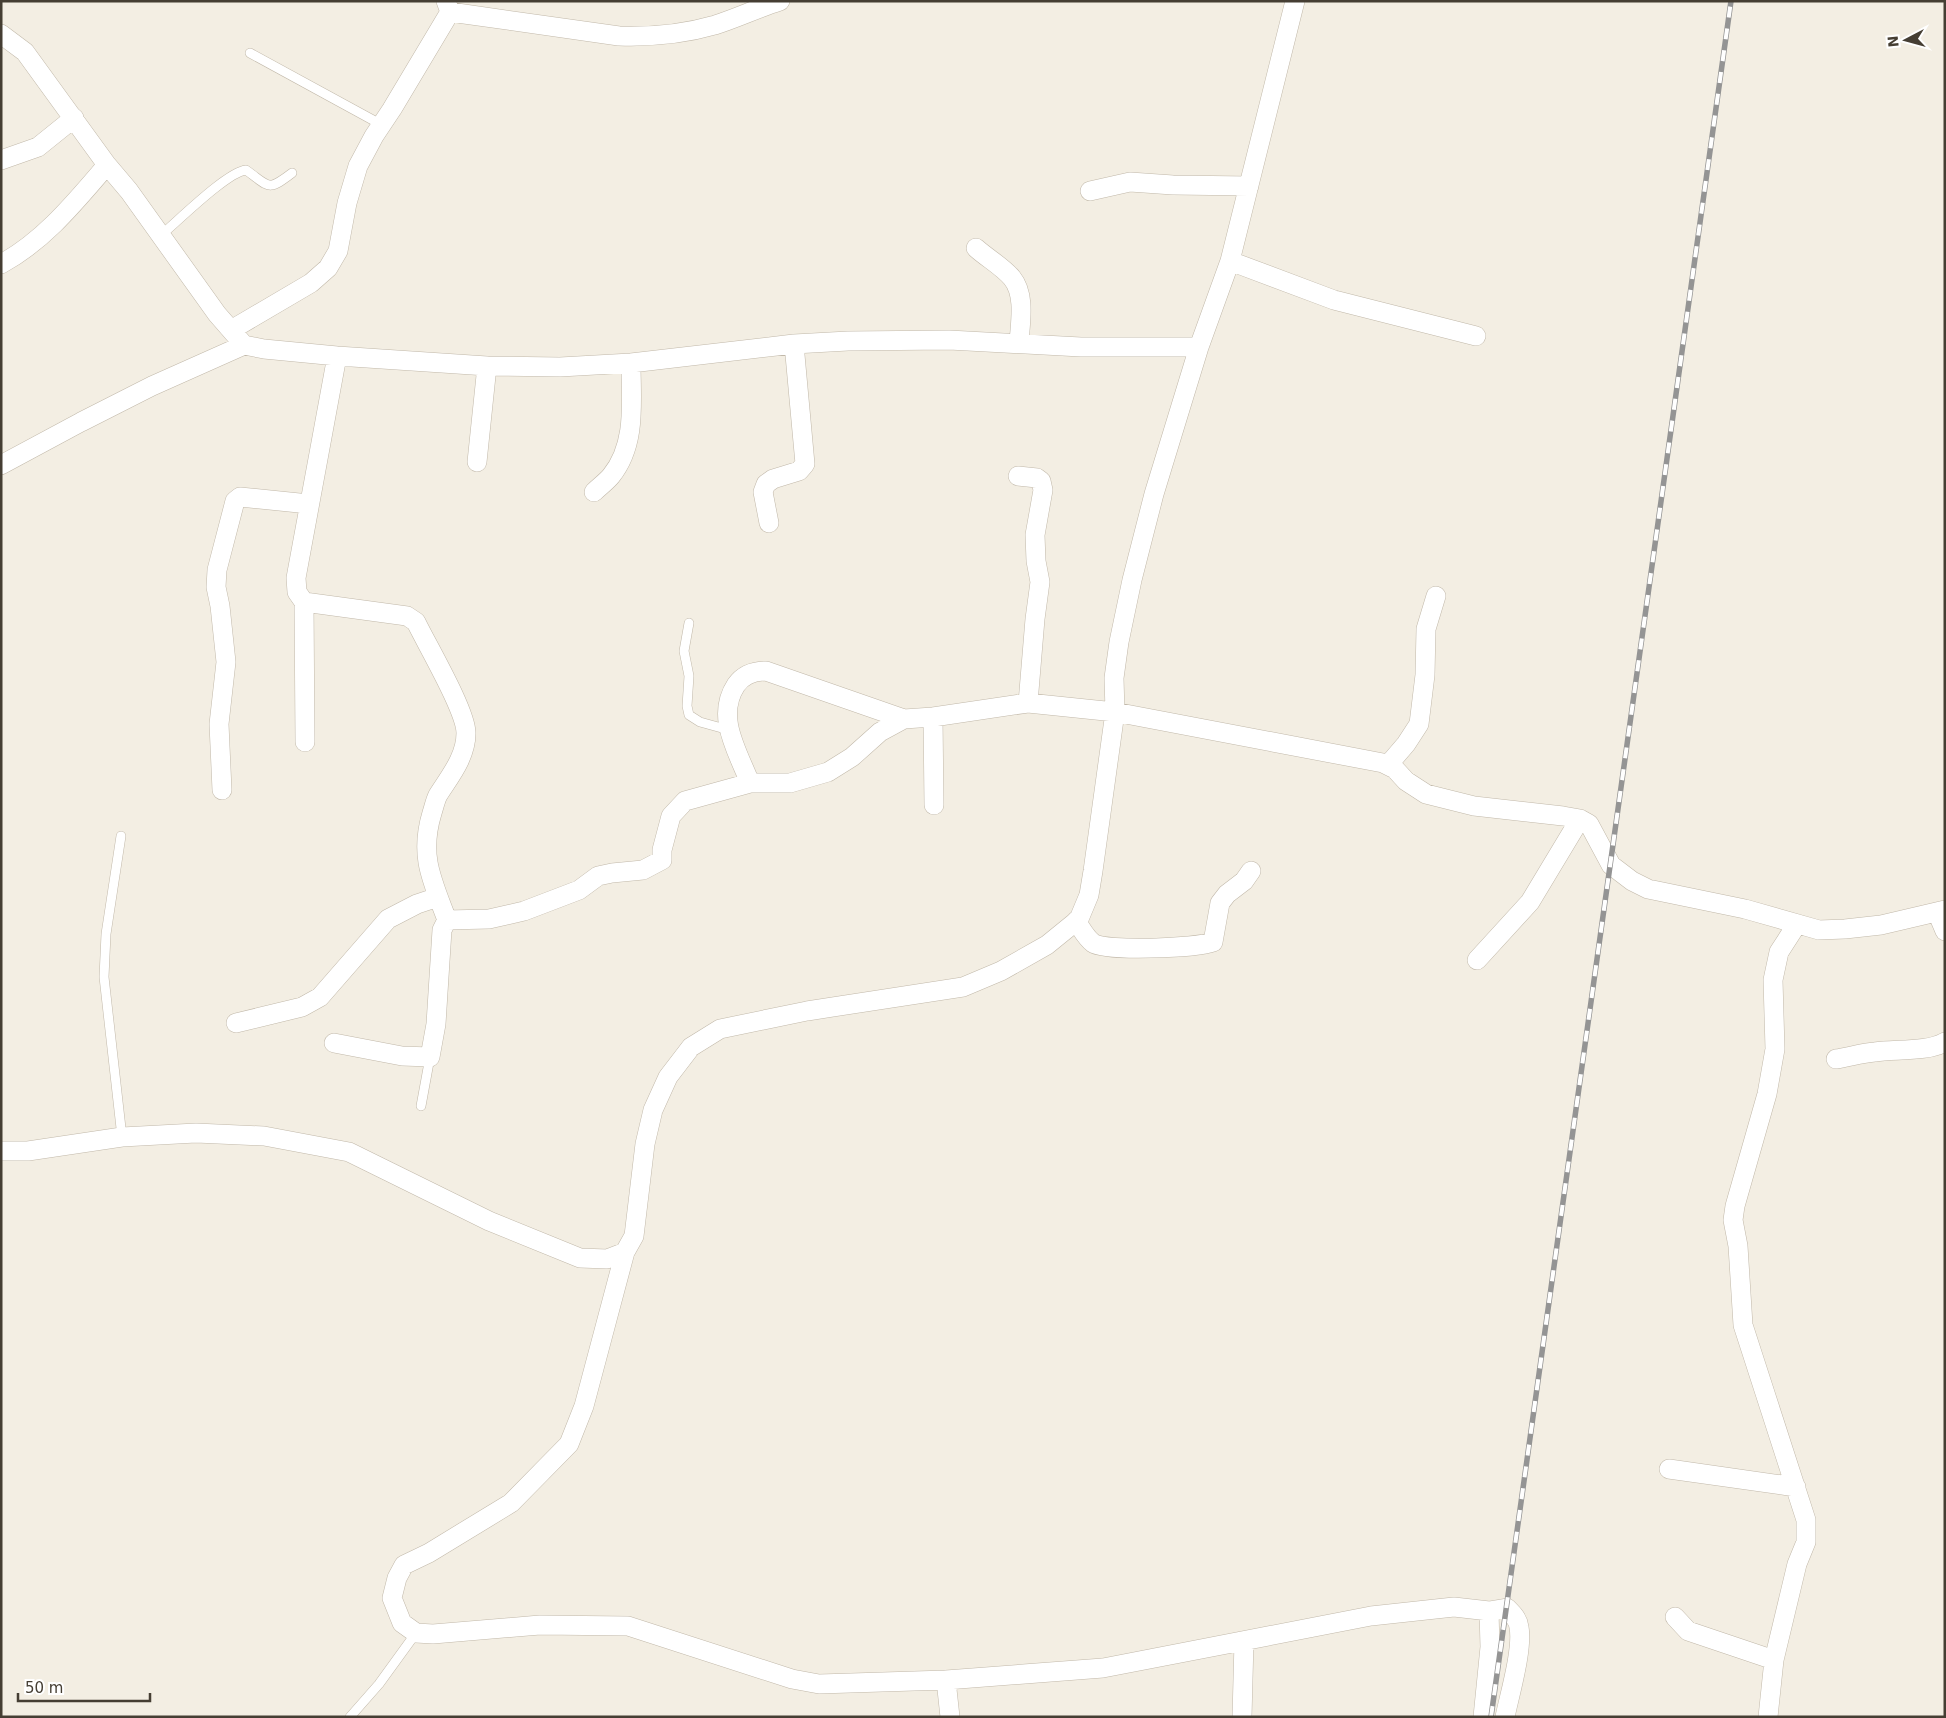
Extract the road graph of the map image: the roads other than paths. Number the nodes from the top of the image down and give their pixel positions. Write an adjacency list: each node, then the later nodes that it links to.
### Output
1 (780, 1): 3 (street)
2 (1295, 1): 11 (street)
3 (448, 7): 7 (street)
4 (1, 34): 6 (street)
5 (250, 53): 7 (lane)
6 (74, 118): 8 (street); 9 (street)
7 (382, 125): 17 (street)
8 (1, 160)
9 (108, 165): 13 (street); 16 (street)
10 (292, 173): 13 (lane)
11 (1249, 186): 12 (street); 15 (street)
12 (1090, 191)
13 (160, 236): 17 (street)
14 (976, 248): 19 (street)
15 (1230, 260): 18 (street); 22 (street)
16 (1, 264)
17 (231, 330): 21 (street)
18 (1476, 336)
19 (1019, 343): 20 (street); 22 (street)
20 (794, 344): 24 (street); 31 (street)
21 (244, 345): 23 (street); 27 (street)
22 (1199, 347): 36 (street)
23 (337, 356): 25 (street); 30 (street)
24 (630, 363): 25 (street); 29 (street)
25 (487, 366): 26 (street)
26 (477, 462)
27 (1, 465)
28 (1018, 476): 35 (street)
29 (594, 492)
30 (309, 504): 33 (street); 43 (street)
31 (769, 523)
32 (1436, 596): 41 (street)
33 (304, 602): 40 (street); 48 (street)
34 (689, 623): 39 (lane)
35 (1028, 703): 36 (street); 37 (street)
36 (1115, 712): 41 (street); 51 (street)
37 (933, 717): 38 (street); 44 (street)
38 (904, 719): 39 (street); 42 (street)
39 (729, 730): 42 (street)
40 (305, 742)
41 (1388, 765): 45 (street)
42 (750, 783): 50 (street)
43 (222, 790)
44 (934, 805)
45 (1580, 819): 52 (street); 54 (street)
46 (121, 836): 61 (lane)
47 (1252, 871): 51 (street)
48 (438, 897): 50 (street); 55 (street)
49 (1941, 911): 52 (street); 53 (street)
50 (447, 920): 58 (street)
51 (1076, 921): 63 (street)
52 (1797, 924): 65 (street)
53 (1945, 931)
54 (1477, 960)
55 (236, 1023)
56 (1945, 1042): 59 (street)
57 (334, 1043): 58 (street)
58 (430, 1057): 60 (lane)
59 (1836, 1059)
60 (421, 1106)
61 (122, 1138): 62 (street); 63 (street)
62 (1, 1151)
63 (625, 1252): 68 (street)
64 (1670, 1469): 65 (street)
65 (1796, 1487): 70 (street)
66 (1489, 1611): 69 (street); 75 (street); 76 (street)
67 (1675, 1617): 70 (street)
68 (416, 1633): 71 (street); 72 (lane)
69 (1244, 1641): 71 (street); 74 (street)
70 (1774, 1660): 77 (street)
71 (946, 1680): 73 (street)
72 (350, 1717)
73 (950, 1717)
74 (1242, 1717)
75 (1483, 1717)
76 (1505, 1717)
77 (1768, 1717)

